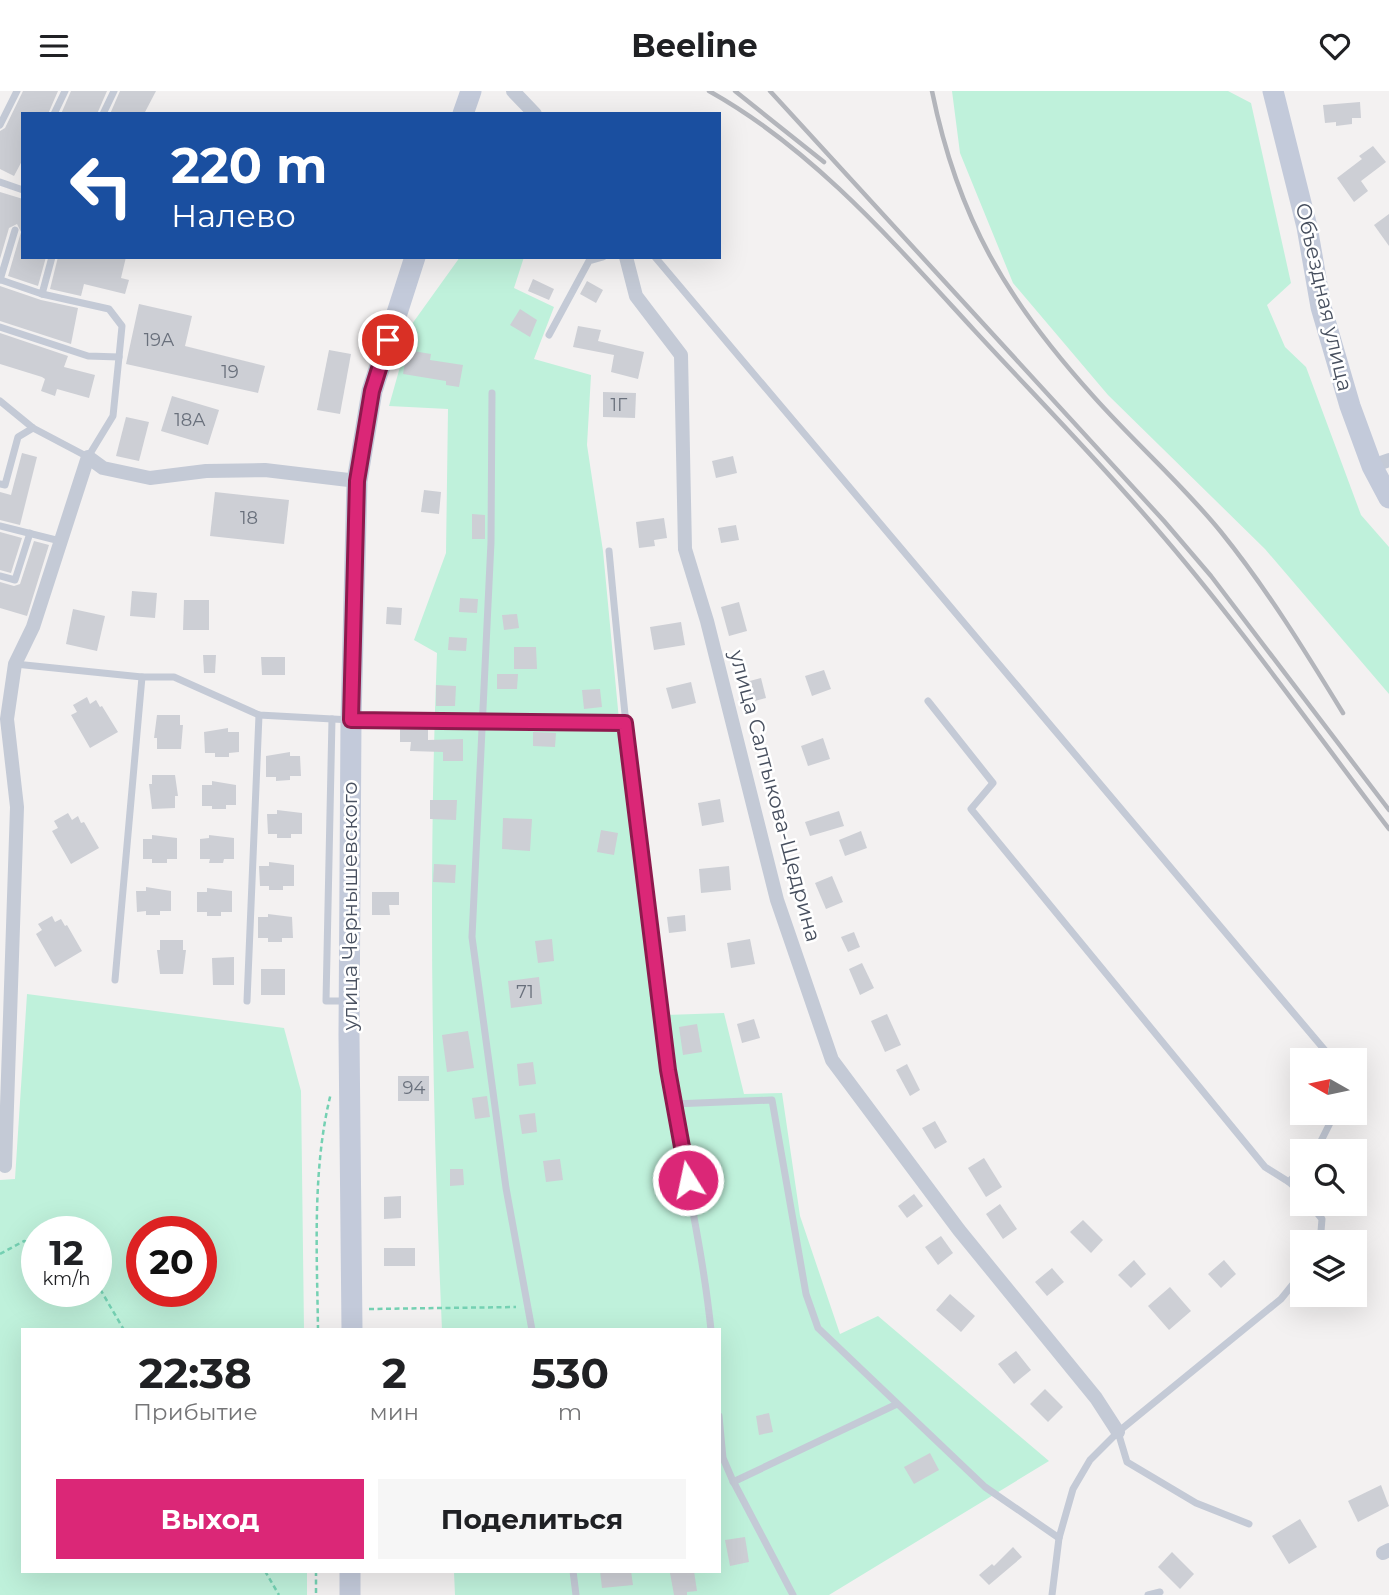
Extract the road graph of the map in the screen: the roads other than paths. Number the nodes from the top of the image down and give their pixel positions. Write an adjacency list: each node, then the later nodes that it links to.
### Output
1 (17, 91): 11 (lane)
2 (65, 91): 7 (lane)
3 (114, 91): 8 (lane)
4 (471, 91): 9 (street)
5 (513, 91): 10 (street)
6 (1273, 91): 29 (street, Объездная улица)
7 (55, 112)
8 (104, 112)
9 (464, 112)
10 (533, 112)
11 (0, 125)
12 (0, 182): 13 (lane)
13 (20, 189)
14 (15, 230): 20 (lane)
15 (51, 259): 21 (lane)
16 (414, 259): 30 (street, улица Чернышевского)
17 (596, 259): 23 (lane)
18 (627, 259): 56 (street, улица Салтыкова-Щедрина)
19 (657, 259): 47 (lane)
20 (0, 280): 21 (lane)
21 (42, 294): 24 (lane)
22 (0, 327): 24 (lane)
23 (549, 335)
24 (119, 357): 28 (lane)
25 (492, 393): 43 (lane)
26 (0, 401): 27 (lane)
27 (33, 428): 28 (lane); 31 (lane)
28 (88, 457): 30 (street); 35 (street)
29 (1380, 463): 32 (street, Объездная улица)
30 (357, 481): 42 (street, улица Чернышевского)
31 (0, 484)
32 (1389, 498)
33 (0, 526): 34 (lane)
34 (30, 533): 35 (lane); 37 (lane)
35 (61, 541): 38 (street)
36 (609, 551): 44 (lane)
37 (0, 576)
38 (15, 664): 39 (lane); 49 (street)
39 (142, 677): 41 (lane); 45 (lane)
40 (928, 701): 50 (lane)
41 (259, 715): 42 (lane); 46 (lane)
42 (342, 720): 43 (lane); 52 (street, улица Чернышевского)
43 (481, 723): 44 (lane); 53 (lane)
44 (625, 723): 48 (lane)
45 (115, 980)
46 (247, 1001)
47 (1323, 1048)
48 (674, 1104): 54 (lane); 55 (lane)
49 (5, 1166)
50 (1289, 1182)
51 (1290, 1287): 56 (lane)
52 (352, 1320)
53 (532, 1328)
54 (710, 1328)
55 (897, 1404): 58 (lane); 60 (lane)
56 (1118, 1432): 59 (lane); 60 (lane)
57 (721, 1437): 58 (lane)
58 (733, 1482): 66 (lane)
59 (1249, 1524)
60 (1059, 1538): 67 (lane)
61 (350, 1573): 64 (street)
62 (573, 1573): 65 (lane)
63 (1160, 1592): 68 (lane)
64 (350, 1595)
65 (576, 1595)
66 (793, 1595)
67 (1052, 1595)
68 (1148, 1595)

